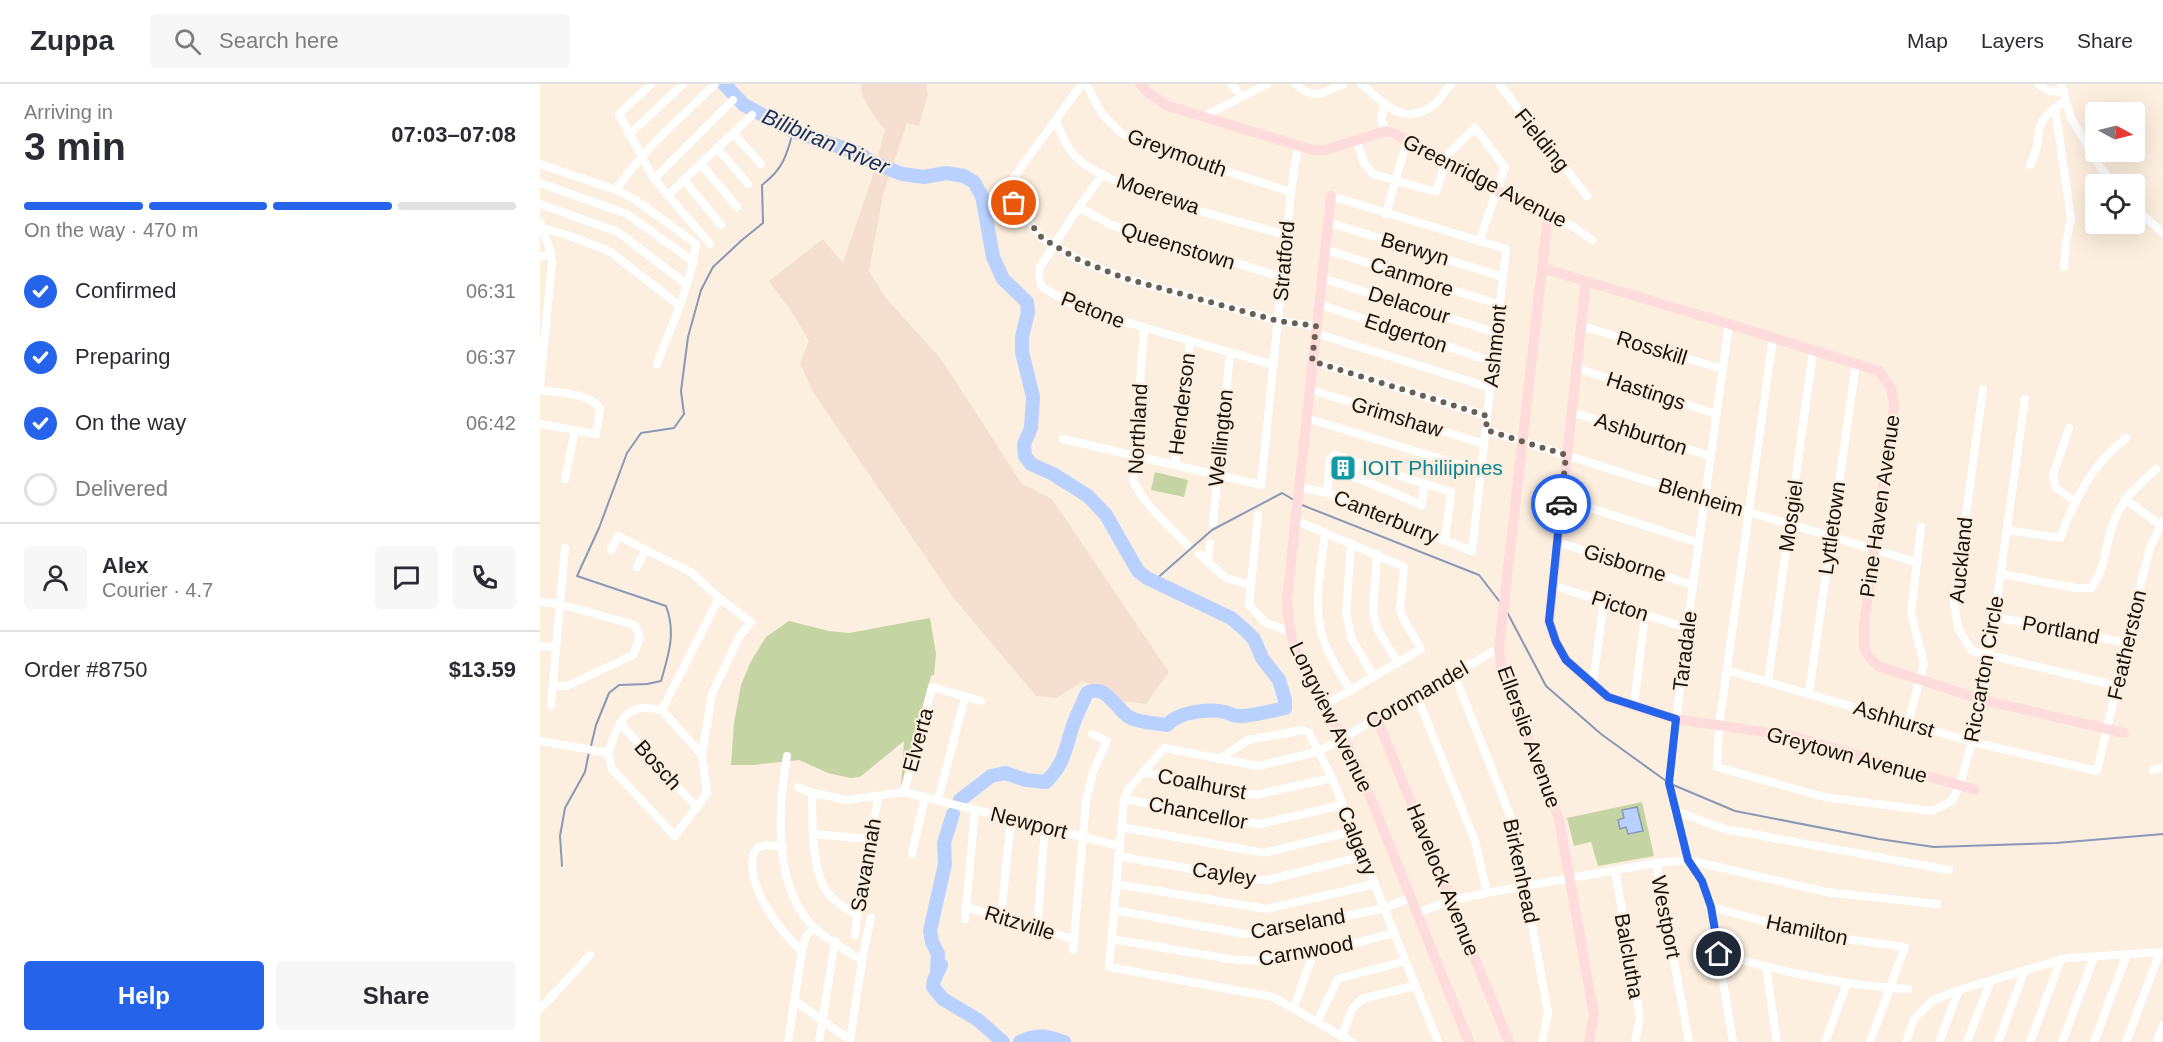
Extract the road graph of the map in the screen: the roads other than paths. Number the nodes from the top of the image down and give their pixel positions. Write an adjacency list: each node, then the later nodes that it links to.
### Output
1 (651, 84): 25 (street)
2 (682, 84): 25 (street)
3 (715, 84): 30 (street)
4 (1084, 84): 22 (street); 45 (street, Greymouth)
5 (1140, 84): 21 (street, Greenridge Avenue)
6 (1231, 84): 15 (street)
7 (1267, 84): 15 (street)
8 (1295, 84): 9 (street)
9 (1343, 84)
10 (1361, 84): 18 (street)
11 (1499, 84): 48 (street, Fielding)
12 (2038, 84): 14 (street)
13 (1449, 85): 18 (street)
14 (2062, 88): 17 (street)
15 (1242, 97): 21 (street)
16 (733, 100): 38 (street)
17 (2066, 101): 19 (street); 37 (street)
18 (1384, 105): 23 (street)
19 (2055, 107): 35 (street); 68 (street)
20 (752, 115): 24 (street)
21 (1203, 117): 28 (street, Greenridge Avenue)
22 (1055, 120): 36 (street, Moerewa); 63 (street)
23 (1386, 131): 26 (street, Greenridge Avenue); 27 (street, Greenridge Avenue)
24 (733, 133): 29 (street); 34 (street)
25 (629, 135): 30 (street)
26 (1357, 140): 28 (street, Greenridge Avenue); 40 (street)
27 (1407, 141): 31 (street, Greenridge Avenue); 40 (street)
28 (1298, 145): 45 (street, Stratford)
29 (717, 148): 33 (street); 42 (street)
30 (642, 158): 38 (street); 43 (street)
31 (1445, 162): 40 (street); 44 (street, Greenridge Avenue); 44 (street)
32 (540, 164): 43 (street)
33 (701, 164): 39 (street); 50 (street)
34 (761, 164)
35 (2030, 165)
36 (1103, 174): 51 (street, Petone); 59 (street, Moerewa)
37 (2106, 174)
38 (654, 179): 46 (street)
39 (684, 180): 46 (street); 56 (street)
40 (1396, 180): 52 (street)
41 (540, 183): 67 (street)
42 (748, 184)
43 (616, 190): 67 (street)
44 (1496, 190): 53 (street, Greenridge Avenue); 61 (street)
45 (1291, 192): 59 (street, Stratford)
46 (667, 196): 62 (street)
47 (1331, 196): 52 (street); 55 (street, Longview Avenue)
48 (1587, 196)
49 (540, 204): 74 (street)
50 (736, 207)
51 (1078, 207): 63 (street, Petone); 70 (street, Queenstown)
52 (1386, 214): 61 (street)
53 (1548, 216): 60 (street, Greenridge Avenue); 69 (street, Ellerslie Avenue)
54 (2145, 217): 58 (street)
55 (1327, 222): 64 (street, Longview Avenue); 71 (street, Berwyn)
56 (721, 225)
57 (541, 229): 65 (street); 76 (street)
58 (2163, 233)
59 (1286, 235): 70 (street, Stratford)
60 (1592, 240)
61 (1479, 242): 71 (street, Ashmont)
62 (710, 244)
63 (1053, 245): 78 (street); 81 (street, Petone)
64 (1324, 249): 72 (street, Longview Avenue); 77 (street, Canmore)
65 (551, 253): 66 (street); 95 (street)
66 (540, 256)
67 (694, 262): 74 (street)
68 (2064, 267)
69 (1542, 268): 73 (street, Pine Haven Avenue); 110 (street, Ellerslie Avenue)
70 (1282, 277): 78 (street, Stratford)
71 (1503, 277): 77 (street, Ashmont)
72 (1321, 278): 75 (street, Longview Avenue); 83 (street, Delacour)
73 (1586, 281): 79 (street, Pine Haven Avenue); 80 (street, Greytown Avenue)
74 (686, 284): 76 (street)
75 (1318, 304): 82 (street, Longview Avenue); 89 (street, Edgerton)
76 (680, 305): 91 (street)
77 (1500, 305): 83 (street, Ashmont)
78 (1278, 321): 82 (street); 92 (street, Stratford)
79 (1730, 324): 84 (street, Pine Haven Avenue); 94 (street, Taradale)
80 (1582, 326): 93 (street, Greytown Avenue); 94 (street, Rosskill)
81 (1144, 329): 85 (street, Petone); 113 (street, Northland)
82 (1315, 330): 88 (street, Longview Avenue); 96 (street)
83 (1497, 333): 89 (street, Ashmont)
84 (1773, 338): 86 (street, Pine Haven Avenue); 128 (street)
85 (1190, 342): 87 (street, Petone); 116 (street, Henderson)
86 (1813, 351): 90 (street, Pine Haven Avenue); 133 (street, Mosgiel)
87 (1230, 352): 92 (street, Petone); 119 (street, Wellington)
88 (1312, 361): 97 (street, Longview Avenue); 102 (street)
89 (1494, 362): 96 (street, Ashmont)
90 (1856, 363): 137 (street, Lyttletown); 145 (street, Pine Haven Avenue)
91 (657, 364)
92 (1274, 365): 119 (street, Stratford)
93 (1576, 368): 100 (street, Greytown Avenue); 101 (street, Hastings)
94 (1722, 369): 101 (street, Taradale)
95 (540, 387): 106 (street)
96 (1491, 388): 102 (street, Ashmont)
97 (1309, 389): 103 (street, Longview Avenue); 111 (street, Grimshaw)
98 (1983, 389): 170 (street, Auckland)
99 (2025, 399): 135 (street, Riccarton Circle)
100 (1572, 412): 112 (street, Greytown Avenue); 114 (street, Ashburton)
101 (1716, 414): 114 (street, Taradale)
102 (1487, 416): 107 (street, Ashmont)
103 (1306, 418): 118 (street); 122 (street, Longview Avenue)
104 (540, 424): 106 (street)
105 (2069, 428): 127 (street)
106 (575, 430): 120 (street)
107 (1486, 430): 110 (street, Blenheim); 111 (street, Ashmont)
108 (2126, 438): 127 (street)
109 (1063, 439): 113 (street)
110 (1523, 441): 112 (street, Blenheim); 169 (street, Ellerslie Avenue)
111 (1484, 444): 118 (street, Ashmont)
112 (1566, 455): 124 (street, Greytown Avenue); 125 (street, Blenheim)
113 (1135, 456): 116 (street); 143 (street, Northland)
114 (1710, 456): 125 (street, Taradale)
115 (1357, 462): 121 (street); 121 (street); 123 (street)
116 (1175, 465): 119 (street)
117 (2156, 469): 126 (street)
118 (1481, 471): 148 (street, Ashmont)
119 (1218, 476): 131 (street, Wellington)
120 (565, 479)
121 (1425, 483): 138 (street)
122 (1299, 487): 123 (street, Canterburry); 130 (street, Longview Avenue)
123 (1327, 493): 138 (street, Canterburry)
124 (1562, 499): 139 (street, Greytown Avenue); 142 (street)
125 (1704, 499): 128 (street, Blenheim); 142 (street, Taradale)
126 (2125, 499): 132 (street); 154 (street)
127 (2075, 501): 135 (street)
128 (1747, 512): 133 (street, Blenheim); 172 (street)
129 (1258, 515): 155 (street)
130 (1295, 520): 136 (street); 165 (street, Longview Avenue)
131 (1213, 523)
132 (2161, 523): 166 (street, Featherston)
133 (1790, 524): 137 (street, Blenheim); 176 (street, Mosgiel)
134 (1921, 527): 152 (street)
135 (2008, 530): 154 (street, Riccarton Circle)
136 (1325, 533): 141 (street); 180 (street)
137 (1830, 536): 145 (street, Blenheim); 181 (street, Lyttletown)
138 (1445, 541): 148 (street, Canterburry)
139 (1557, 542): 156 (street, Greytown Avenue); 157 (street, Gisborne)
140 (1210, 543): 151 (street)
141 (1351, 543): 150 (street); 174 (street)
142 (1699, 543): 157 (street, Taradale)
143 (1187, 544)
144 (566, 548): 161 (street)
145 (1873, 549): 152 (street, Blenheim); 175 (street, Pine Haven Avenue)
146 (611, 550): 147 (street)
147 (646, 550): 153 (street); 158 (street)
148 (1472, 551)
149 (1199, 554): 151 (street)
150 (1377, 554): 171 (street); 171 (street)
151 (1208, 562): 155 (street)
152 (1916, 562): 175 (street)
153 (637, 567)
154 (2001, 574): 163 (street, Riccarton Circle)
155 (1250, 585): 165 (street)
156 (1552, 585): 160 (street, Picton); 177 (street, Greytown Avenue)
157 (1693, 585): 164 (street, Taradale)
158 (719, 598): 189 (street); 203 (street)
159 (540, 602): 161 (street)
160 (1604, 602): 162 (street, Picton); 177 (street)
161 (559, 604): 168 (street); 178 (street)
162 (1646, 615): 164 (street, Picton); 188 (street)
163 (1995, 617): 166 (street, Portland); 170 (street, Riccarton Circle)
164 (1687, 628): 191 (street, Taradale)
165 (1291, 632): 187 (street, Longview Avenue)
166 (2128, 643): 179 (street, Featherston)
167 (540, 646): 168 (street)
168 (556, 647): 178 (street)
169 (1499, 648): 173 (street, Coromandel); 240 (street, Ellerslie Avenue)
170 (1990, 656): 179 (street, Auckland); 184 (street, Riccarton Circle)
171 (1398, 663): 174 (street)
172 (1727, 670): 176 (street, Ashhurst); 194 (street)
173 (1454, 674): 182 (street, Coromandel); 243 (street, Birkenhead)
174 (1374, 677): 180 (street)
175 (1920, 681): 184 (street, Pine Haven Avenue); 193 (street)
176 (1768, 682): 181 (street, Ashhurst)
177 (1593, 683): 188 (street, Greytown Avenue)
178 (553, 686): 186 (street)
179 (2117, 686): 195 (street, Featherston)
180 (1351, 691): 187 (street)
181 (1809, 693): 193 (street, Ashhurst)
182 (1417, 696): 190 (street, Coromandel); 244 (street)
183 (965, 698): 185 (street); 214 (street, Elverta); 219 (street)
184 (1983, 700): 195 (street, Pine Haven Avenue); 200 (street, Riccarton Circle)
185 (981, 701)
186 (551, 705)
187 (1323, 706): 198 (street, Longview Avenue)
188 (1634, 706): 191 (street, Greytown Avenue)
189 (662, 710): 192 (street); 203 (street)
190 (1377, 719): 198 (street, Coromandel); 246 (street, Havelock Avenue)
191 (1676, 719): 194 (street, Greytown Avenue); 223 (street, Taradale)
192 (620, 723): 202 (street); 221 (street, Bosch)
193 (1908, 723): 200 (street, Ashhurst)
194 (1719, 726): 211 (street, Greytown Avenue); 211 (street, Riccarton Circle)
195 (2108, 729): 196 (street, Pine Haven Avenue); 208 (street, Featherston)
196 (2124, 733)
197 (1092, 734): 229 (street)
198 (1343, 737): 201 (street, Coromandel); 245 (street, Longview Avenue)
199 (540, 741): 202 (street)
200 (1972, 742): 208 (street, Ashhurst); 211 (street, Riccarton Circle)
201 (1320, 751): 205 (street, Coromandel); 205 (street, Calgary); 210 (street, Calgary)
202 (608, 753): 221 (street)
203 (702, 754): 221 (street)
204 (787, 756): 232 (street)
205 (1219, 759): 209 (street, Coromandel)
206 (2163, 768): 207 (street)
207 (2153, 770)
208 (2097, 771)
209 (1143, 772): 210 (street, Coalhurst); 218 (street, Coromandel)
210 (1332, 778): 220 (street, Calgary)
211 (1960, 785): 213 (street, Greytown Avenue)
212 (798, 787): 215 (street)
213 (1975, 790)
214 (904, 792): 216 (street); 217 (street, Newport)
215 (812, 793): 216 (street); 228 (street)
216 (879, 795): 230 (street, Savannah)
217 (925, 797): 219 (street, Newport); 233 (street)
218 (1124, 799): 220 (street, Chancellor); 226 (street, Coromandel)
219 (938, 800): 222 (street, Newport)
220 (1342, 805): 227 (street, Calgary)
221 (697, 808)
222 (975, 810): 224 (street, Newport); 248 (street)
223 (1675, 811): 236 (street, Taradale); 239 (street)
224 (1011, 819): 225 (street, Newport); 254 (street)
225 (1045, 827): 229 (street, Newport); 258 (street)
226 (1121, 827): 227 (street); 231 (street, Coromandel)
227 (1354, 831): 235 (street, Calgary)
228 (813, 834): 230 (street); 253 (street)
229 (1082, 837): 231 (street, Newport); 261 (street)
230 (869, 839): 253 (street, Savannah)
231 (1119, 846): 234 (street, Coromandel)
232 (783, 847): 257 (street); 264 (street)
233 (912, 854)
234 (1118, 856): 235 (street, Cayley); 241 (street, Coromandel)
235 (1364, 856): 242 (street, Calgary)
236 (1688, 860): 237 (street); 247 (street); 249 (street, Taradale)
237 (1656, 863): 238 (street); 300 (street, Westport)
238 (1615, 870): 240 (street); 299 (street, Balclutha)
239 (1949, 870)
240 (1570, 878): 243 (street); 298 (street, Ellerslie Avenue)
241 (1116, 884): 242 (street); 251 (street, Coromandel)
242 (1375, 884): 250 (street, Calgary)
243 (1526, 886): 244 (street); 297 (street, Birkenhead)
244 (1487, 893): 246 (street)
245 (1410, 898): 250 (street, Carseland); 252 (street, Longview Avenue)
246 (1452, 900): 252 (street); 296 (street, Havelock Avenue)
247 (1937, 904)
248 (966, 907): 254 (street, Ritzville); 256 (street)
249 (1711, 907): 268 (street, Taradale); 280 (street, Hamilton)
250 (1384, 908): 251 (street, Carseland); 259 (street, Calgary)
251 (1114, 910): 262 (street, Coromandel)
252 (1418, 913): 295 (street, Longview Avenue)
253 (856, 914): 260 (street, Savannah)
254 (1001, 916): 258 (street, Ritzville)
255 (871, 918): 274 (street)
256 (965, 919)
257 (814, 928): 263 (street); 264 (street)
258 (1037, 928): 261 (street, Ritzville)
259 (1394, 933): 267 (street, Carnwood); 273 (street, Calgary)
260 (855, 935)
261 (1073, 939): 265 (street)
262 (1112, 939): 267 (street, Carnwood); 284 (street, Coromandel)
263 (835, 941): 274 (street); 286 (street)
264 (802, 950): 283 (street)
265 (1073, 950)
266 (2161, 952): 269 (street); 312 (street)
267 (1313, 954): 284 (street)
268 (1719, 954): 275 (street); 301 (street, Taradale)
269 (2127, 954): 271 (street); 311 (street)
270 (590, 955): 285 (street)
271 (2094, 957): 272 (street); 310 (street)
272 (2061, 959): 276 (street); 309 (street)
273 (1405, 960): 279 (street, Calgary); 287 (street)
274 (862, 961): 290 (street)
275 (1766, 967): 278 (street); 302 (street)
276 (2024, 972): 277 (street); 308 (street)
277 (1990, 982): 282 (street); 307 (street)
278 (1847, 983): 280 (street); 303 (street)
279 (1414, 986): 289 (street); 294 (street, Calgary)
280 (1890, 988): 281 (street); 304 (street)
281 (1908, 989)
282 (1959, 990): 305 (street); 306 (street)
283 (795, 1001): 286 (street); 291 (street)
284 (1294, 1007): 287 (street)
285 (540, 1009)
286 (823, 1020): 290 (street); 292 (street)
287 (1317, 1022): 289 (street)
288 (2163, 1025): 313 (street)
289 (1342, 1036): 293 (street)
290 (850, 1041)
291 (788, 1042)
292 (819, 1042)
293 (1352, 1042)
294 (1438, 1042)
295 (1469, 1042)
296 (1509, 1042)
297 (1542, 1042)
298 (1589, 1042)
299 (1635, 1042)
300 (1689, 1042)
301 (1733, 1042)
302 (1777, 1042)
303 (1825, 1042)
304 (1870, 1042)
305 (1906, 1042)
306 (1939, 1042)
307 (1967, 1042)
308 (1998, 1042)
309 (2030, 1042)
310 (2062, 1042)
311 (2094, 1042)
312 (2126, 1042)
313 (2157, 1042)

